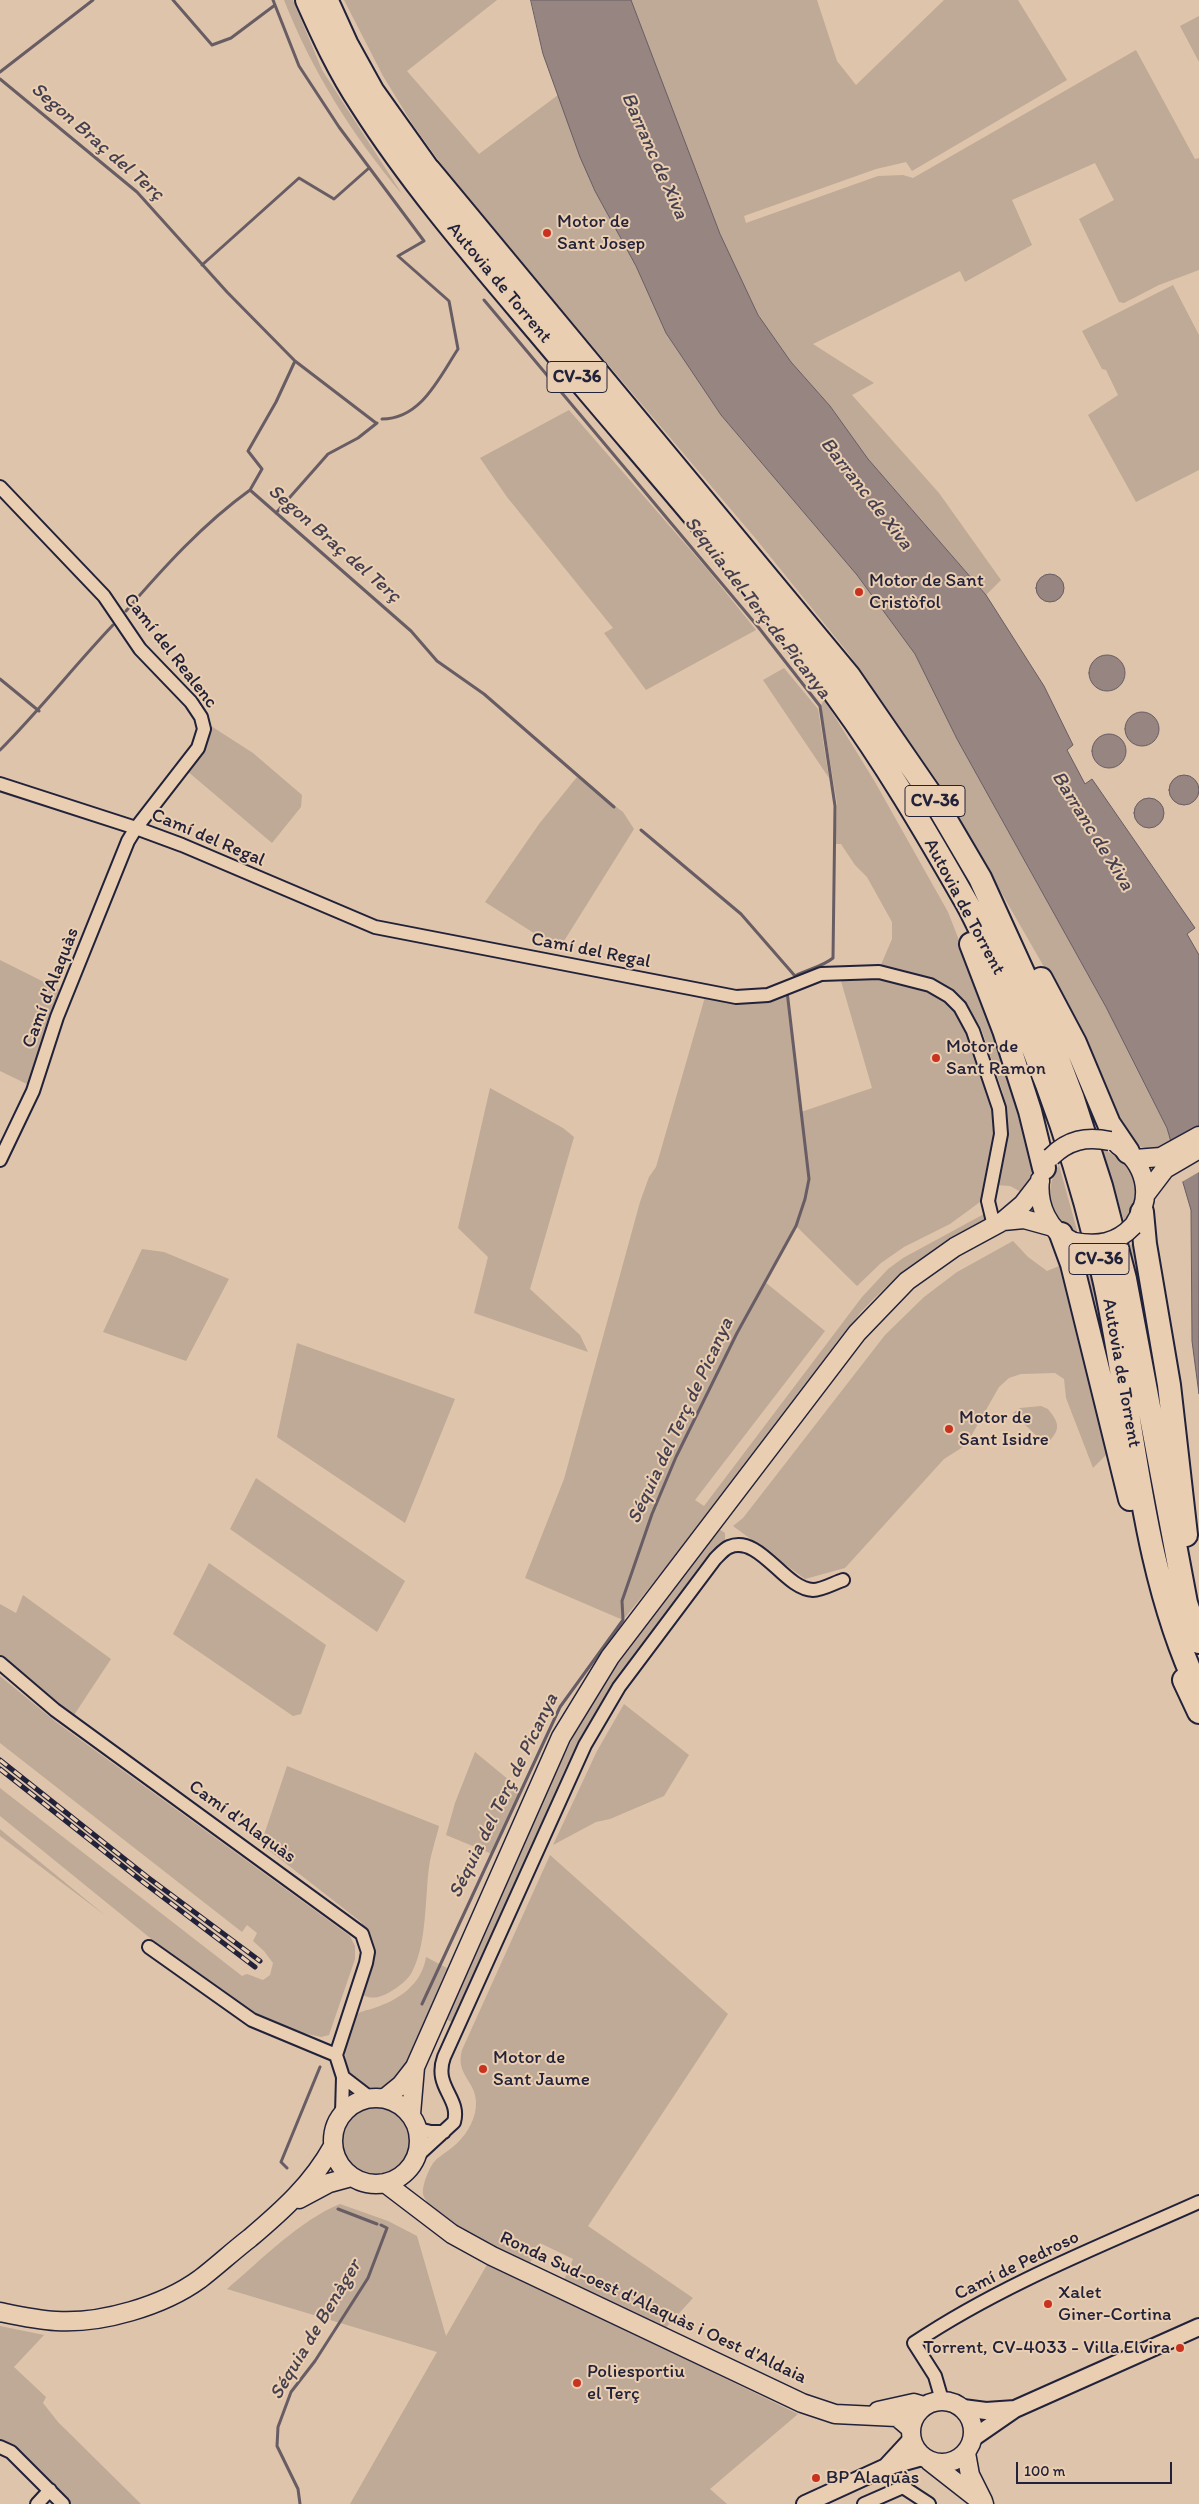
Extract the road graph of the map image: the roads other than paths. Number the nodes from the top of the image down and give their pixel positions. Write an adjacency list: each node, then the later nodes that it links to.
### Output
1 (307, 0): 8 (highway, Autovia de Torrent / CV-36)
2 (327, 0): 4 (highway, Autovia de Torrent / CV-36)
3 (335, 0): 4 (highway)
4 (430, 171): 9 (highway, Autovia de Torrent / CV-36)
5 (0, 487): 7 (street, Camí del Realenc)
6 (0, 784): 7 (street, Camí del Regal)
7 (136, 828): 13 (street, Camí d'Alaquàs); 17 (street, Camí del Regal)
8 (934, 847): 15 (highway); 23 (highway, Autovia de Torrent / CV-36)
9 (980, 878): 12 (highway); 21 (highway, Autovia de Torrent / CV-36)
10 (1199, 1136): 14 (main road)
11 (1199, 1150): 14 (main road)
12 (1124, 1151): 14 (main road); 15 (main road, bridge); 16 (main road)
13 (0, 1160)
14 (1163, 1163): 16 (main road)
15 (1045, 1169): 17 (main road); 18 (main road)
16 (1140, 1211): 18 (main road, bridge); 20 (highway)
17 (999, 1224): 18 (main road); 27 (main road)
18 (1063, 1234): 24 (highway)
19 (843, 1580): 32 (street)
20 (1199, 1615)
21 (1199, 1642)
22 (0, 1663): 26 (street, Camí d'Alaquàs)
23 (1199, 1692)
24 (1199, 1712)
25 (150, 1947): 26 (street)
26 (336, 2055): 28 (street)
27 (415, 2067): 29 (main road); 31 (main road)
28 (343, 2077): 29 (street); 30 (street)
29 (377, 2098): 30 (main road); 31 (main road)
30 (342, 2113): 33 (main road)
31 (414, 2121): 32 (street); 34 (main road)
32 (444, 2132): 34 (street)
33 (333, 2146): 35 (main road); 38 (main road)
34 (414, 2162): 36 (main road); 39 (main road, Ronda Sud-oest d'Alaquàs i Oest d'Aldaia)
35 (351, 2178): 36 (main road); 38 (main road)
36 (385, 2183): 39 (main road, Ronda Sud-oest d'Alaquàs i Oest d'Aldaia)
37 (1199, 2202): 42 (street, Camí de Pedroso)
38 (292, 2203): 40 (main road)
39 (431, 2219): 46 (main road, Ronda Sud-oest d'Alaquàs i Oest d'Aldaia)
40 (0, 2312)
41 (1199, 2328): 45 (street)
42 (942, 2400): 43 (main road); 44 (main road)
43 (924, 2406): 46 (main road, Ronda Sud-oest d'Alaquàs i Oest d'Aldaia); 47 (main road)
44 (963, 2408): 45 (street); 48 (main road)
45 (1015, 2409): 48 (street)
46 (865, 2414): 47 (main road, Ronda Sud-oest d'Alaquàs i Oest d'Aldaia)
47 (911, 2434): 50 (main road); 51 (street)
48 (970, 2445): 50 (main road); 58 (main road)
49 (0, 2447): 52 (street)
50 (926, 2459): 51 (street); 58 (main road)
51 (886, 2467): 55 (street)
52 (50, 2490): 53 (street); 54 (street)
53 (37, 2504)
54 (63, 2504)
55 (805, 2504)
56 (864, 2504): 57 (street)
57 (928, 2504)
58 (984, 2504)

